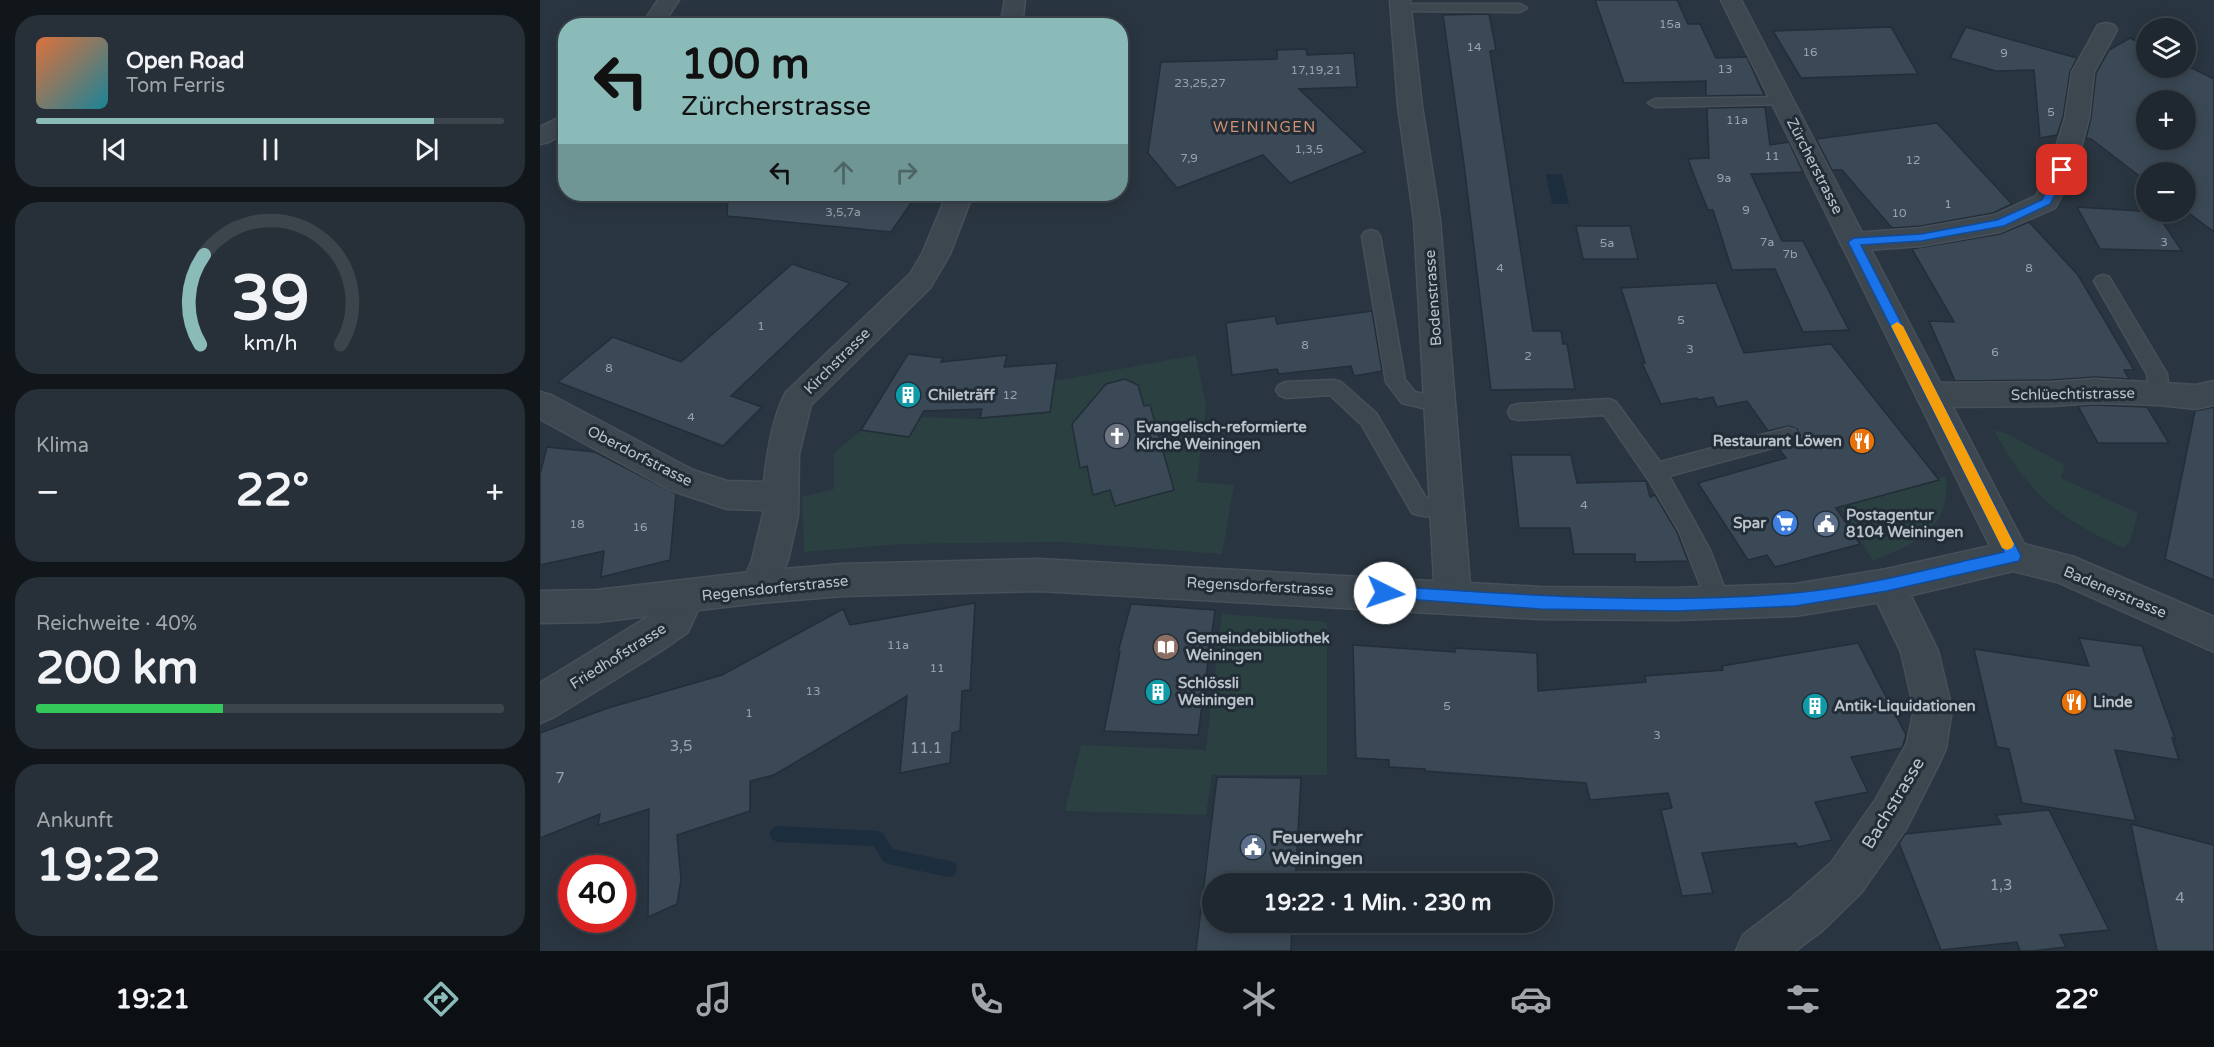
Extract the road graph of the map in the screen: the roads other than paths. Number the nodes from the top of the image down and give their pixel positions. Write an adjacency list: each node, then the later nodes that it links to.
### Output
1 (669, 0): 6 (street)
2 (1015, 0): 7 (street)
3 (1731, 0): 9 (street, Zürcherstrasse)
4 (1401, 4): 5 (lane); 22 (street, Bodenstrasse)
5 (1520, 8)
6 (657, 18)
7 (1012, 18)
8 (2106, 30): 15 (street)
9 (1783, 101): 10 (lane); 15 (street, Zürcherstrasse)
10 (1655, 104)
11 (558, 126): 12 (street)
12 (540, 137)
13 (957, 201): 26 (street, Kirchstrasse)
14 (1371, 236): 22 (lane)
15 (1854, 242): 20 (street, Zürcherstrasse)
16 (2103, 281): 18 (lane)
17 (1286, 390): 27 (lane)
18 (2159, 393): 19 (street, Schlüechtistrasse); 20 (street, Schlüechtistrasse)
19 (2214, 393)
20 (1932, 395): 28 (street, Zürcherstrasse)
21 (540, 404): 26 (street, Oberdorfstrasse)
22 (1440, 404): 27 (street, Bodenstrasse)
23 (1518, 412): 25 (lane)
24 (1788, 436): 25 (lane)
25 (1656, 471): 33 (lane)
26 (780, 496): 30 (street, Kirchstrasse)
27 (1447, 506): 32 (street, Bodenstrasse)
28 (2013, 556): 29 (street, Regensdorferstrasse); 35 (street, Badenerstrasse)
29 (1887, 585): 33 (street, Regensdorferstrasse); 37 (street, Bachstrasse)
30 (759, 587): 31 (street, Regensdorferstrasse); 32 (street, Regensdorferstrasse)
31 (686, 597): 34 (street, Regensdorferstrasse); 36 (street, Friedhofstrasse)
32 (1453, 597): 33 (street, Regensdorferstrasse)
33 (1718, 603)
34 (540, 607)
35 (2214, 635)
36 (540, 704)
37 (1759, 951)

